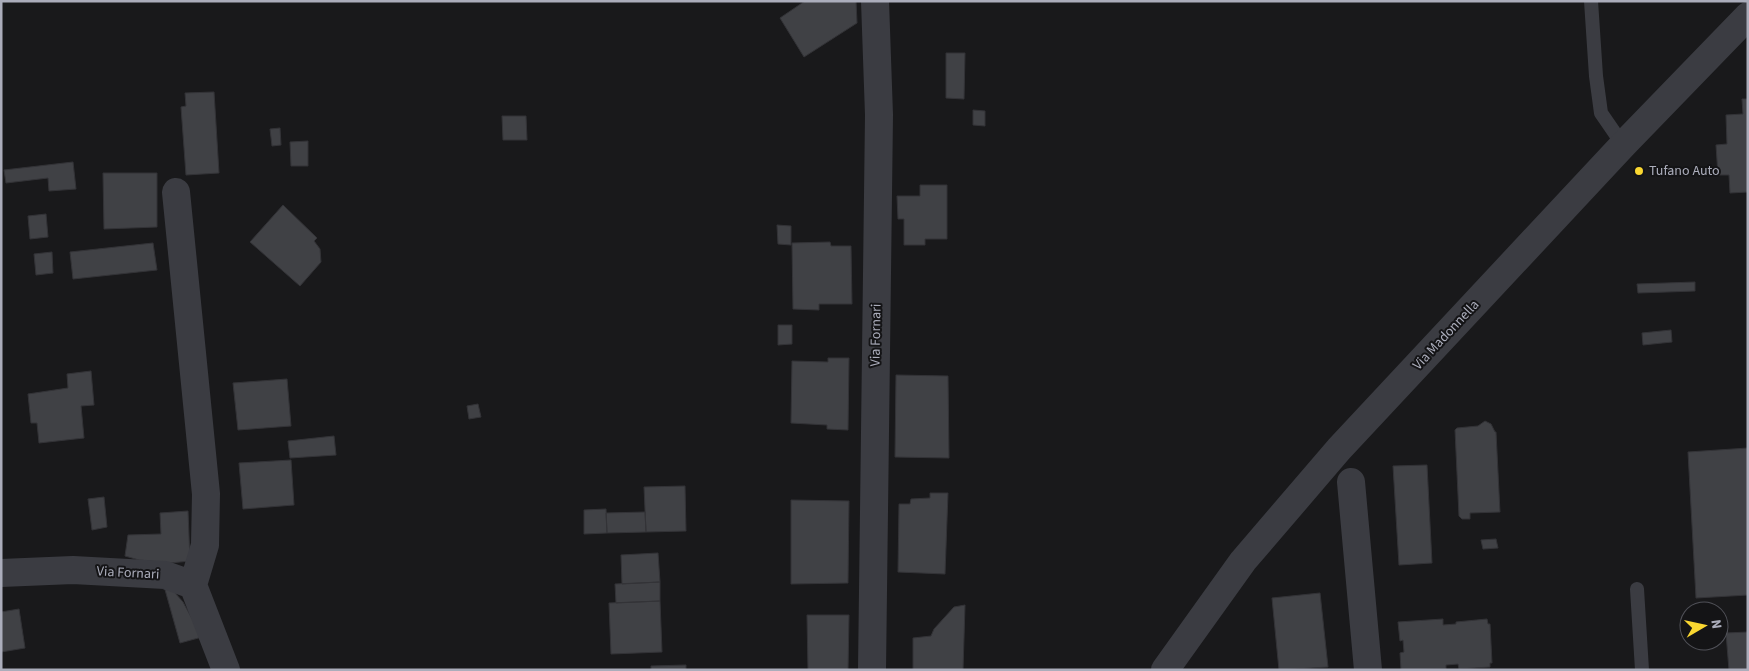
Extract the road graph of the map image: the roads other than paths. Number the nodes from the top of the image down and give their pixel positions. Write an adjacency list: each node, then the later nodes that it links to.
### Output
1 (875, 1): 11 (street, Via Fornari)
2 (1591, 1): 4 (lane)
3 (1748, 16): 4 (street, Via Madonnella)
4 (1623, 145): 12 (street, Via Madonnella)
5 (176, 192): 8 (street)
6 (1351, 482): 13 (street)
7 (1, 573): 8 (street, Via Fornari)
8 (193, 585): 10 (street)
9 (1637, 589): 14 (lane)
10 (226, 670)
11 (872, 670)
12 (1165, 670)
13 (1368, 670)
14 (1642, 670)

